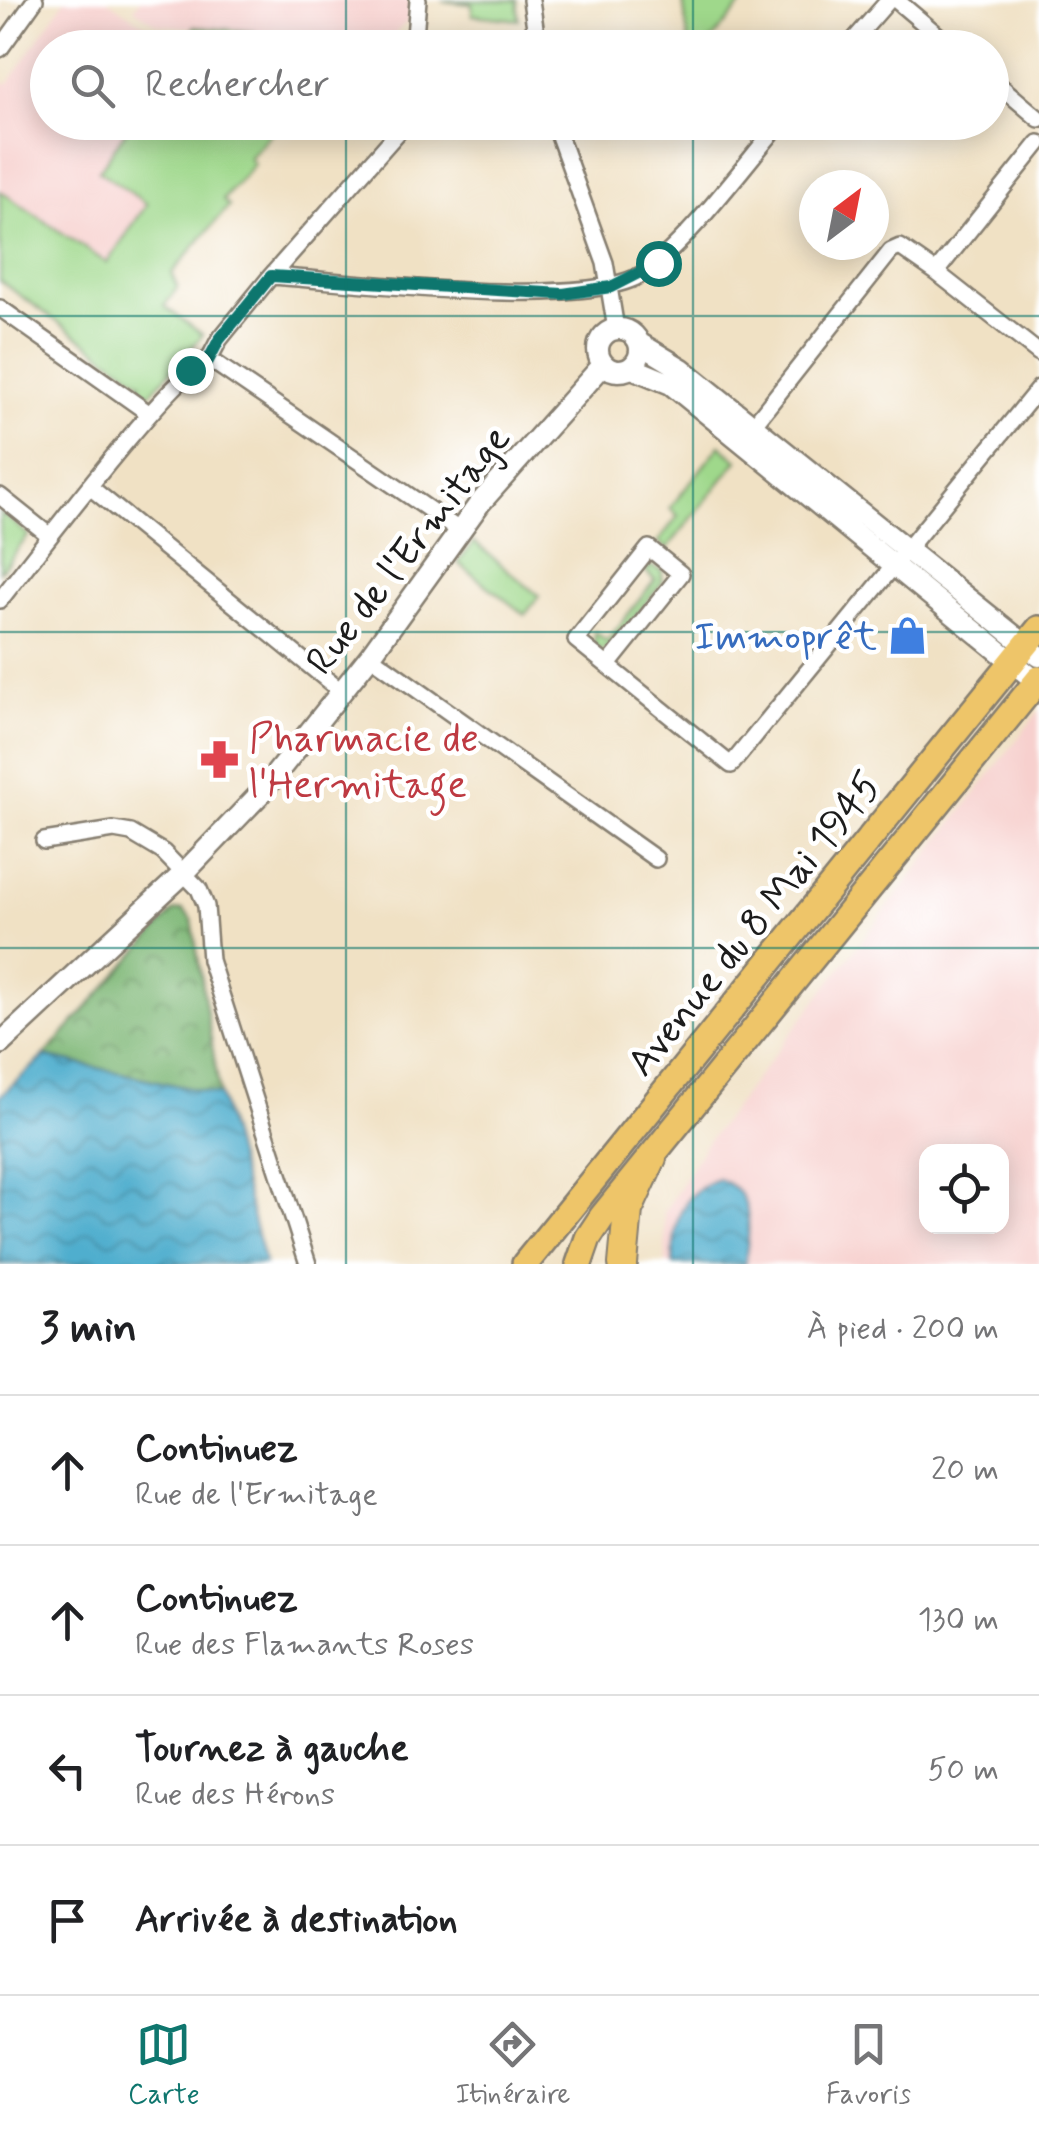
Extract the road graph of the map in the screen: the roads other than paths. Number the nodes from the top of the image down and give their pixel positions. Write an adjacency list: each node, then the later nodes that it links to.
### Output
1 (34, 0): 9 (street)
2 (418, 0): 5 (street)
3 (531, 0): 6 (street)
4 (892, 0): 7 (street); 8 (street)
5 (416, 30)
6 (535, 30)
7 (864, 30)
8 (930, 30)
9 (0, 49)
10 (1009, 93): 11 (street)
11 (1039, 118)
12 (391, 140): 17 (street)
13 (560, 140): 18 (street)
14 (765, 140): 18 (street)
15 (1039, 143): 16 (street)
16 (936, 272): 22 (street); 28 (street)
17 (271, 276): 18 (street); 23 (street)
18 (611, 287): 20 (street)
19 (0, 308): 27 (street)
20 (616, 329): 21 (street); 24 (street)
21 (639, 343): 25 (street); 28 (street)
22 (1039, 353)
23 (207, 363): 27 (street); 31 (street)
24 (603, 366): 25 (street); 31 (street, Rue de l'Ermitage)
25 (632, 368): 28 (street)
26 (1039, 388): 33 (street)
27 (150, 414): 29 (street)
28 (747, 433): 33 (street)
29 (90, 488): 32 (street); 39 (street)
30 (0, 496): 32 (street)
31 (459, 530): 36 (street, Rue de l'Ermitage)
32 (50, 536): 34 (street)
33 (900, 558): 35 (street); 37 (street)
34 (0, 600)
35 (1029, 648): 38 (street); 46 (main road, Avenue du 8 Mai 1945)
36 (370, 656): 39 (street, Rue de l'Ermitage); 41 (street)
37 (608, 666): 37 (street)
38 (1038, 682): 44 (main road, Avenue du 8 Mai 1945)
39 (342, 692): 42 (street, Rue de l'Ermitage)
40 (44, 841): 42 (street)
41 (656, 860)
42 (186, 872): 43 (street, Rue de l'Ermitage); 45 (street)
43 (0, 1044)
44 (652, 1158): 47 (main road, Avenue du 8 Mai 1945); 48 (highway)
45 (308, 1264)
46 (525, 1264)
47 (580, 1264)
48 (623, 1264)

